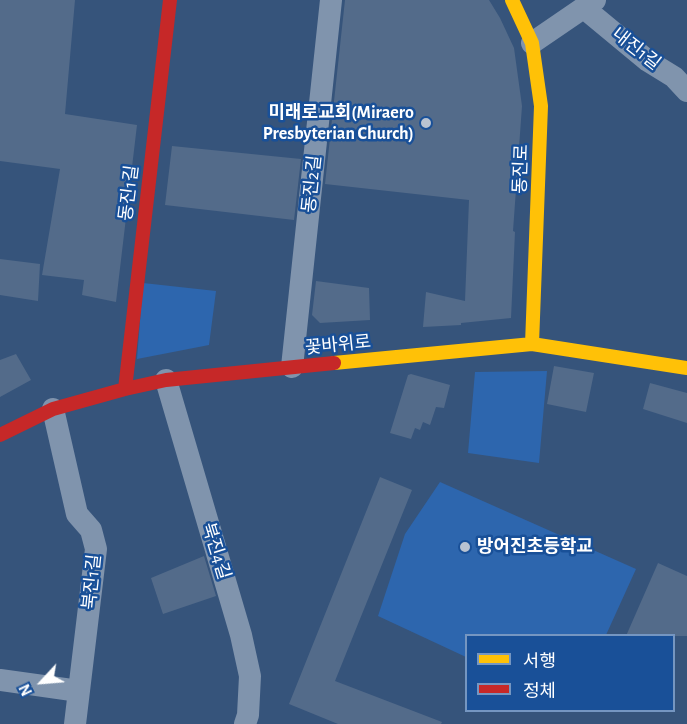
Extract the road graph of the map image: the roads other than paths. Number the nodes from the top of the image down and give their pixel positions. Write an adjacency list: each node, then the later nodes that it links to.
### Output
1 (170, 0): 11 (street, 동진1길)
2 (332, 0): 8 (street, 동진2길)
3 (512, 0): 5 (street, 동진로)
4 (590, 4): 5 (street); 6 (street, 내진1길)
5 (532, 43): 7 (street, 동진로)
6 (687, 91)
7 (532, 344): 8 (street, 꽃바위로); 9 (street, 꽃바위로)
8 (292, 367): 10 (street, 꽃바위로)
9 (687, 368)
10 (166, 380): 11 (street, 꽃바위로); 17 (street, 북진4길)
11 (125, 389): 12 (street, 꽃바위로)
12 (53, 409): 13 (street, 꽃바위로); 15 (street, 북진1길)
13 (0, 435)
14 (0, 680): 15 (street)
15 (79, 691): 16 (street, 북진1길)
16 (75, 724)
17 (246, 724)

